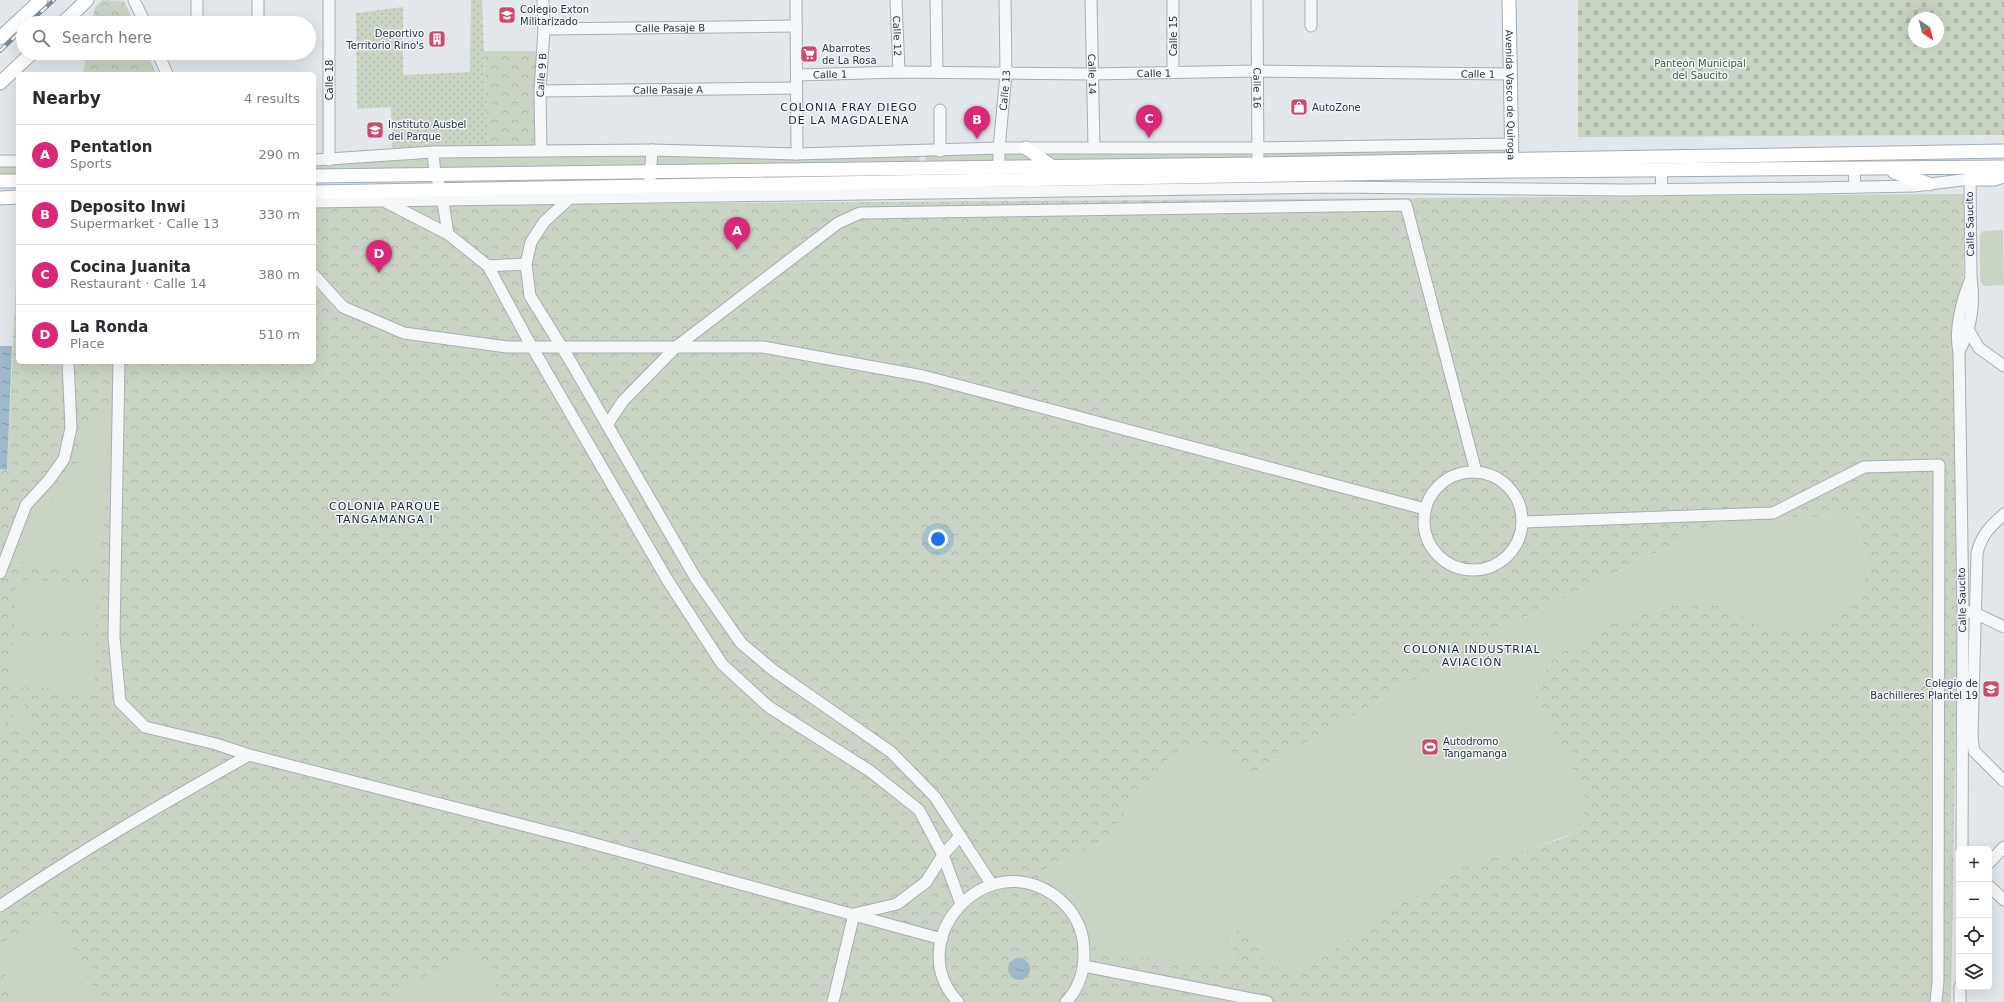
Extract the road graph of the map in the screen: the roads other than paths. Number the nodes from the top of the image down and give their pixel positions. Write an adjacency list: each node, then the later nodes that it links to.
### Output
1 (41, 0): 17 (main road)
2 (87, 0): 18 (main road)
3 (134, 0): 19 (street)
4 (197, 0): 20 (street)
5 (258, 0): 21 (street)
6 (329, 0): 61 (street, Calle 18)
7 (543, 0): 25 (street, Calle 9 B)
8 (796, 0): 23 (street)
9 (896, 0): 31 (street, Calle 12)
10 (936, 0): 32 (street)
11 (1005, 0): 34 (street, Calle 13)
12 (1090, 0): 35 (street, Calle 14)
13 (1173, 0): 33 (street, Calle 15)
14 (1257, 0): 29 (street, Calle 16)
15 (1311, 0): 24 (street)
16 (1509, 0): 36 (main road, Avenida Vasco de Quiroga)
17 (24, 16)
18 (70, 16)
19 (142, 16)
20 (197, 16)
21 (258, 16)
22 (16, 23): 26 (main road)
23 (796, 26): 25 (street, Calle Pasaje B); 37 (street)
24 (1312, 26)
25 (544, 29): 40 (street, Calle 9 B)
26 (0, 38)
27 (25, 60): 38 (main road)
28 (161, 60): 30 (street)
29 (1257, 71): 33 (street, Calle 1); 36 (street, Calle 1); 50 (street, Calle 16)
30 (166, 72)
31 (899, 72): 32 (street, Calle 1); 37 (street, Calle 1)
32 (937, 72): 34 (street, Calle 1)
33 (1173, 72): 35 (street, Calle 1)
34 (1006, 74): 35 (street, Calle 1); 46 (street, Calle 13)
35 (1091, 74): 48 (street, Calle 14)
36 (1511, 74): 43 (main road, Avenida Vasco de Quiroga)
37 (797, 75): 39 (street)
38 (0, 83)
39 (796, 88): 40 (street, Calle Pasaje A); 58 (street)
40 (540, 91): 53 (street, Calle 9 B)
41 (940, 110): 52 (street)
42 (1462, 144): 43 (street); 45 (street); 62 (street)
43 (1512, 144): 67 (main road, Avenida Vasco de Quiroga)
44 (1355, 146): 45 (street); 50 (street); 79 (street)
45 (1397, 146): 64 (street)
46 (999, 148): 47 (street); 52 (street); 68 (street, Calle 13)
47 (1026, 148): 48 (street); 69 (main road)
48 (1094, 148): 49 (street)
49 (1188, 148): 50 (street); 65 (street)
50 (1257, 148): 74 (street, Calle 16)
51 (652, 150): 53 (street); 58 (street); 76 (street)
52 (940, 150): 54 (street)
53 (541, 151): 57 (street)
54 (923, 151): 58 (street); 70 (street)
55 (1906, 151): 56 (main road); 66 (main road); 78 (main road)
56 (2004, 151)
57 (433, 152): 61 (street); 77 (street)
58 (797, 154)
59 (16, 160): 63 (street)
60 (316, 160): 61 (street)
61 (329, 160)
62 (1461, 160): 64 (main road); 67 (main road)
63 (0, 161)
64 (1397, 161): 79 (main road)
65 (1187, 164): 69 (main road); 74 (main road); 85 (street)
66 (1574, 164): 67 (main road); 75 (main road)
67 (1512, 165): 79 (main road); 91 (street, Avenida Vasco de Quiroga)
68 (999, 166): 69 (main road); 70 (main road); 84 (street, Calle 13)
69 (1050, 166)
70 (923, 167): 76 (main road); 88 (street)
71 (2004, 167): 78 (main road)
72 (1854, 168): 73 (main road); 75 (main road); 89 (street)
73 (1884, 168): 78 (main road); 86 (main road)
74 (1258, 170): 79 (main road); 85 (main road)
75 (1661, 170): 92 (street)
76 (650, 171): 77 (main road); 87 (street)
77 (435, 174): 80 (main road); 94 (street)
78 (1970, 174): 81 (main road); 86 (street); 105 (street, Calle Saucito)
79 (1354, 175): 85 (street); 91 (street)
80 (316, 176)
81 (2004, 176)
82 (0, 181): 83 (main road)
83 (16, 181)
84 (999, 181): 85 (main road); 88 (main road)
85 (1187, 183): 88 (street)
86 (1929, 184): 89 (street)
87 (650, 187): 88 (main road); 90 (main road)
88 (923, 187): 98 (street)
89 (1855, 187): 92 (street)
90 (584, 188): 94 (main road); 98 (street)
91 (1518, 189): 92 (street)
92 (1662, 190)
93 (316, 192): 96 (main road)
94 (442, 194): 96 (main road); 98 (street); 100 (street); 101 (street)
95 (16, 197): 97 (main road)
96 (354, 197): 99 (street); 100 (street)
97 (0, 198)
98 (570, 198): 102 (street)
99 (316, 202)
100 (385, 202): 101 (street)
101 (448, 234): 103 (street)
102 (526, 264): 103 (street); 110 (street)
103 (488, 266): 108 (street)
104 (316, 277): 108 (street)
105 (1971, 280): 106 (street, Calle Saucito); 107 (street, Calle Saucito)
106 (1961, 314): 107 (street, Calle Saucito); 111 (street, Calle Saucito)
107 (1967, 330): 111 (street, Calle Saucito); 114 (street, Calle Saucito)
108 (532, 346): 110 (street); 129 (street)
109 (676, 347): 110 (street); 115 (street); 116 (street); 117 (street)
110 (563, 348): 115 (street)
111 (1959, 351): 121 (street, Calle Saucito)
112 (68, 364): 120 (street)
113 (119, 364): 124 (street)
114 (2004, 366)
115 (607, 424): 126 (street)
116 (1476, 472): 117 (street); 119 (street)
117 (1425, 509): 119 (street)
118 (2004, 514): 122 (street)
119 (1523, 522): 144 (street)
120 (0, 573)
121 (1963, 612): 122 (street); 127 (street, Calle Saucito)
122 (1974, 613): 123 (street); 125 (street)
123 (2004, 627)
124 (249, 755): 135 (street); 136 (street)
125 (2004, 781)
126 (960, 836): 129 (street); 131 (street)
127 (1962, 846)
128 (2004, 846): 130 (street)
129 (943, 855): 134 (street); 136 (street)
130 (1992, 860)
131 (992, 885): 134 (street); 138 (street)
132 (1992, 889): 133 (street)
133 (2004, 900)
134 (961, 904): 137 (street)
135 (0, 906)
136 (854, 914): 137 (street); 140 (street)
137 (942, 939): 141 (street)
138 (1084, 966): 142 (street); 143 (street)
139 (1960, 990): 145 (street)
140 (833, 1002)
141 (958, 1002)
142 (1066, 1002)
143 (1267, 1002)
144 (1936, 1002)
145 (1960, 1002)

